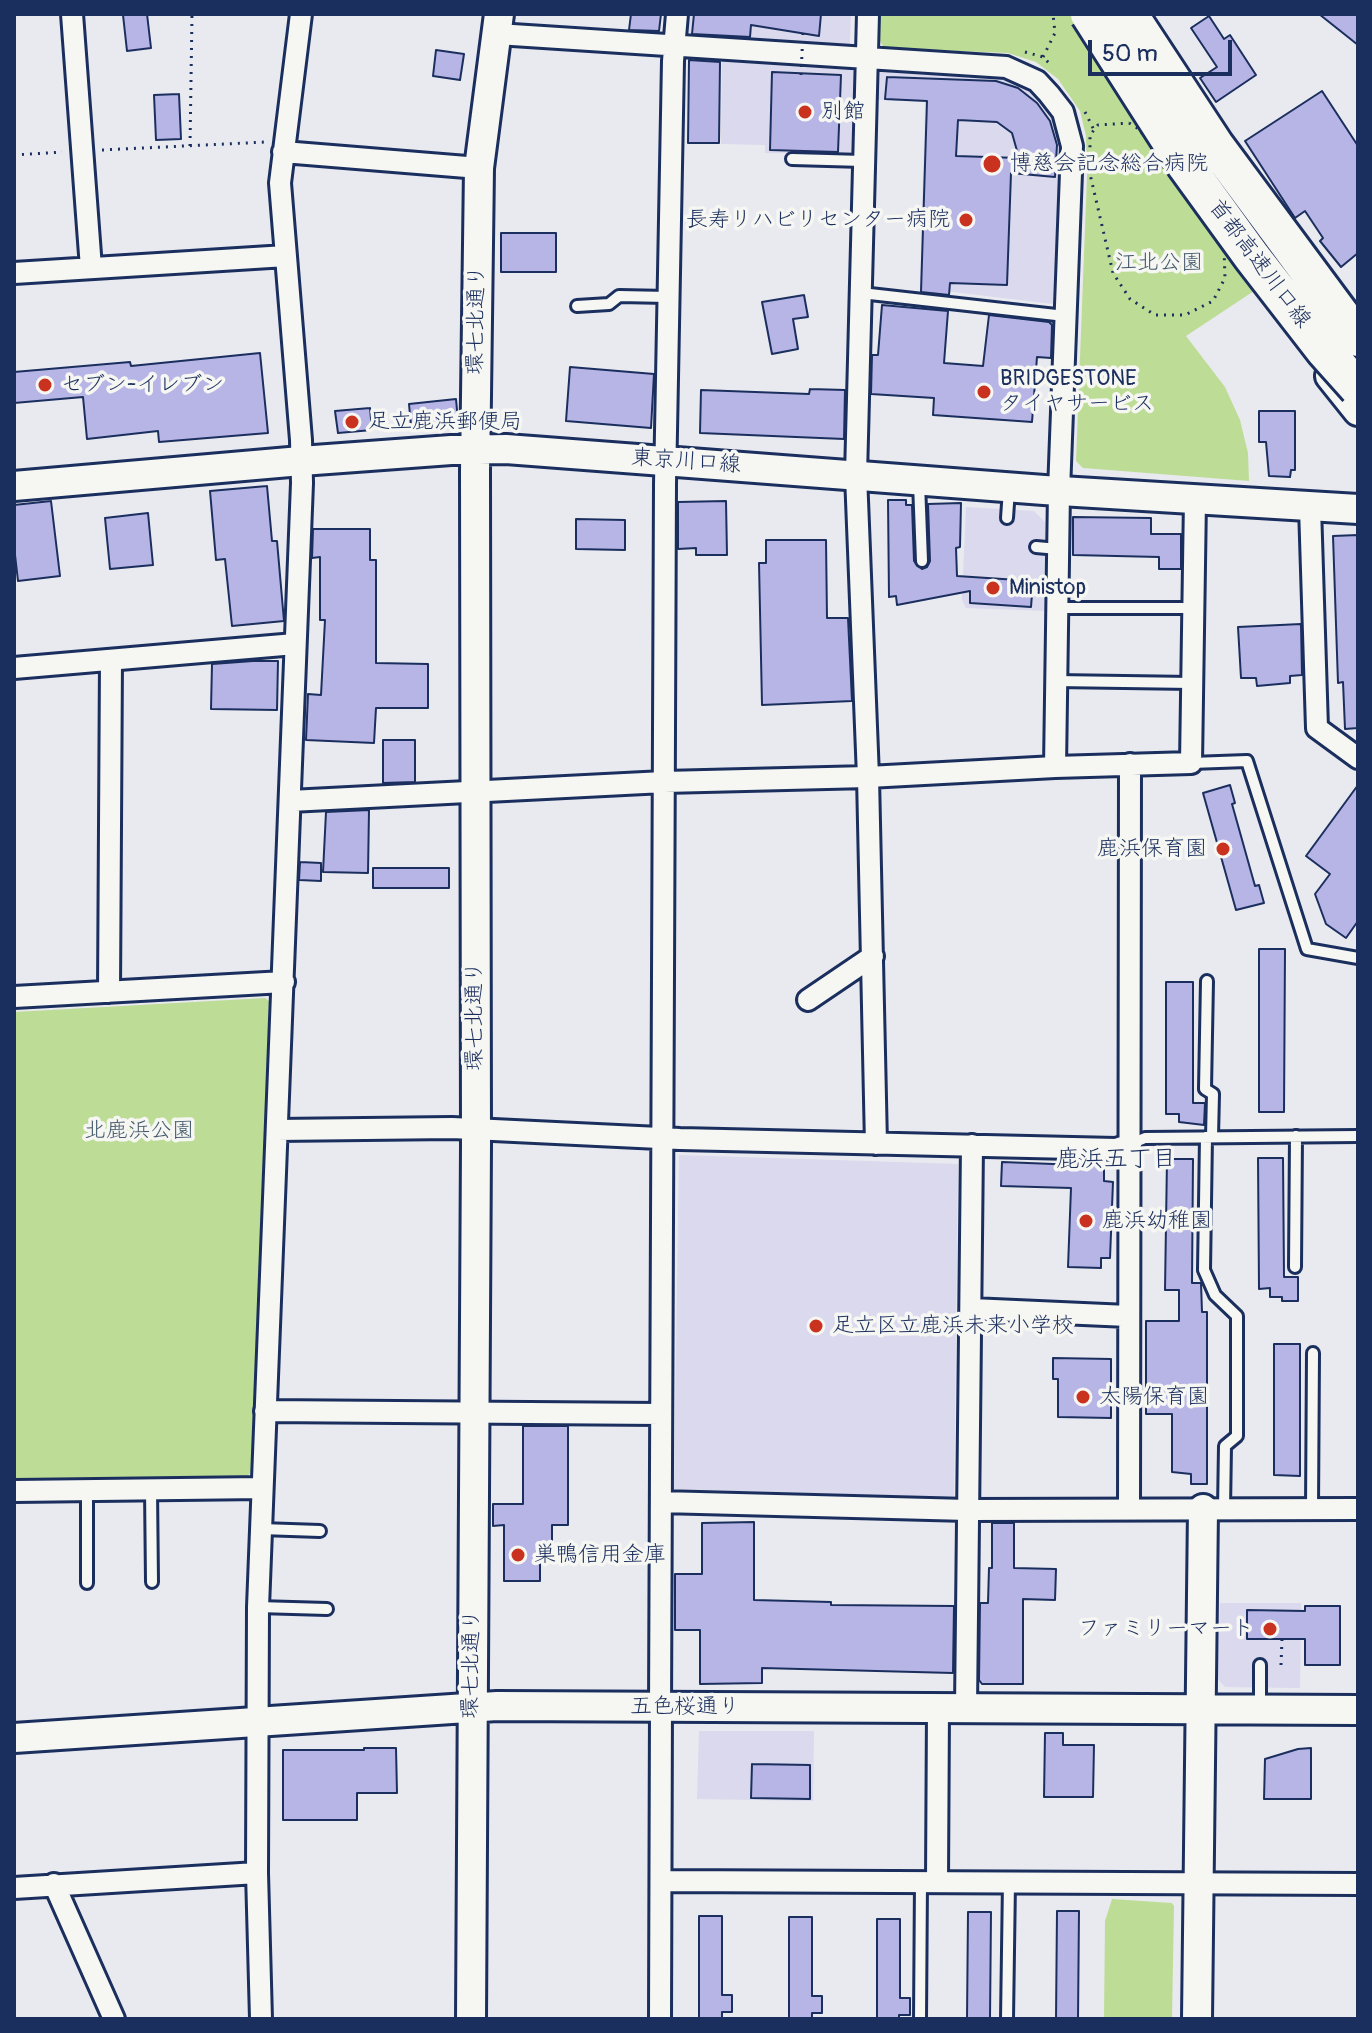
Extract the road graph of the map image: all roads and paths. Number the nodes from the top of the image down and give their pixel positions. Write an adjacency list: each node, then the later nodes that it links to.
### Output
1 (72, 14): 19 (street)
2 (192, 14): 17 (path)
3 (301, 14): 18 (street)
4 (677, 14): 12 (street)
5 (868, 14): 13 (street)
6 (1053, 14): 14 (path)
7 (1089, 14): 34 (highway, 首都高速川口線, bridge)
8 (1111, 14): 25 (street)
9 (1129, 14): 33 (highway, 首都高速川口線, bridge)
10 (498, 24): 12 (street); 23 (street, 環七北通り)
11 (803, 32): 15 (path, bridge)
12 (674, 45): 13 (street); 29 (street)
13 (867, 57): 22 (street); 31 (street)
14 (1043, 57)
15 (801, 75)
16 (1139, 129): 16 (path)
17 (190, 146): 18 (path); 19 (path)
18 (284, 147): 23 (street); 24 (street)
19 (82, 151): 20 (path); 26 (street)
20 (14, 155)
21 (792, 159): 22 (lane)
22 (863, 161): 28 (street)
23 (479, 168): 36 (street, 環七北通り)
24 (286, 256): 26 (street); 38 (street)
25 (1274, 259): 32 (street); 35 (street)
26 (91, 268): 27 (street)
27 (14, 273)
28 (861, 293): 31 (lane); 39 (street)
29 (668, 297): 30 (lane); 37 (street)
30 (577, 306)
31 (1065, 316): 43 (street)
32 (1358, 326)
33 (1358, 338)
34 (1358, 388)
35 (1358, 411)
36 (475, 449): 37 (street, 東京川口線); 38 (street, 東京川口線); 64 (street, 環七北通り)
37 (666, 460): 39 (street, 東京川口線); 63 (street)
38 (301, 461): 41 (street, 東京川口線); 53 (street)
39 (856, 475): 40 (street, 東京川口線); 62 (street)
40 (919, 480): 42 (street, 東京川口線); 50 (lane)
41 (14, 486)
42 (1009, 487): 43 (street, 東京川口線); 47 (lane)
43 (1059, 491): 44 (street, 東京川口線); 49 (street)
44 (1195, 499): 45 (street, 東京川口線); 52 (street)
45 (1310, 507): 46 (street, 東京川口線); 58 (street)
46 (1358, 509)
47 (1007, 518)
48 (1036, 547): 49 (lane)
49 (1058, 549): 51 (street)
50 (922, 561)
51 (1058, 608): 52 (lane); 56 (street)
52 (1194, 608): 57 (street)
53 (295, 644): 54 (street); 65 (street)
54 (111, 660): 55 (street); 70 (street)
55 (14, 663)
56 (1056, 681): 57 (lane); 61 (street)
57 (1192, 683): 59 (street)
58 (1358, 758)
59 (1191, 763): 60 (street); 67 (lane)
60 (1130, 764): 61 (street); 80 (street)
61 (1055, 767): 62 (street)
62 (868, 777): 63 (street); 66 (street)
63 (664, 782): 64 (street); 78 (street)
64 (474, 792): 65 (street); 73 (street, 環七北通り)
65 (290, 801): 69 (street)
66 (873, 956): 72 (street); 79 (street)
67 (1358, 958)
68 (1207, 981): 77 (lane)
69 (284, 982): 70 (street); 74 (street)
70 (109, 992): 71 (street)
71 (14, 997)
72 (808, 1000)
73 (476, 1129): 74 (street); 78 (street); 87 (street, 環七北通り)
74 (277, 1130): 86 (street)
75 (1296, 1136): 76 (lane); 77 (lane); 82 (lane)
76 (1358, 1136)
77 (1209, 1137): 80 (lane); 95 (lane)
78 (663, 1138): 79 (street); 88 (street)
79 (876, 1144): 81 (street)
80 (1131, 1144): 81 (street); 84 (street)
81 (972, 1145): 83 (street)
82 (1295, 1267)
83 (971, 1309): 84 (street); 98 (street)
84 (1128, 1316): 94 (street)
85 (1313, 1353): 96 (lane)
86 (265, 1411): 87 (street); 89 (street)
87 (474, 1413): 88 (street); 109 (street, 環七北通り)
88 (661, 1414): 93 (street)
89 (262, 1488): 90 (street); 99 (street)
90 (151, 1489): 91 (street); 101 (lane)
91 (87, 1490): 92 (street); 102 (lane)
92 (14, 1491)
93 (661, 1502): 98 (street); 108 (street)
94 (1129, 1509): 95 (street); 98 (street)
95 (1213, 1509): 96 (street); 112 (street)
96 (1312, 1509): 97 (street)
97 (1358, 1509)
98 (968, 1510): 110 (street)
99 (261, 1529): 100 (lane); 103 (street)
100 (320, 1531)
101 (152, 1582)
102 (87, 1583)
103 (258, 1607): 104 (lane); 115 (street)
104 (327, 1609)
105 (1282, 1639): 107 (path)
106 (1260, 1665): 113 (lane)
107 (1281, 1665)
108 (660, 1706): 109 (street, 五色桜通り); 111 (street, 五色桜通り); 118 (street)
109 (472, 1707): 115 (street, 五色桜通り); 127 (street, 環七北通り)
110 (966, 1708): 111 (street, 五色桜通り); 112 (street, 五色桜通り)
111 (938, 1709): 119 (street)
112 (1201, 1709): 113 (street, 五色桜通り); 121 (street)
113 (1260, 1710): 114 (street, 五色桜通り)
114 (1358, 1710)
115 (258, 1721): 116 (street, 五色桜通り); 117 (street)
116 (14, 1738)
117 (257, 1873): 122 (street); 126 (street)
118 (661, 1881): 119 (street); 128 (street)
119 (929, 1881): 120 (street); 129 (lane)
120 (1009, 1882): 121 (street); 130 (lane)
121 (1199, 1883): 123 (street); 131 (street)
122 (54, 1884): 124 (street); 125 (street)
123 (1358, 1884)
124 (14, 1888)
125 (114, 2019)
126 (261, 2019)
127 (471, 2019)
128 (660, 2019)
129 (920, 2019)
130 (1007, 2019)
131 (1197, 2019)

